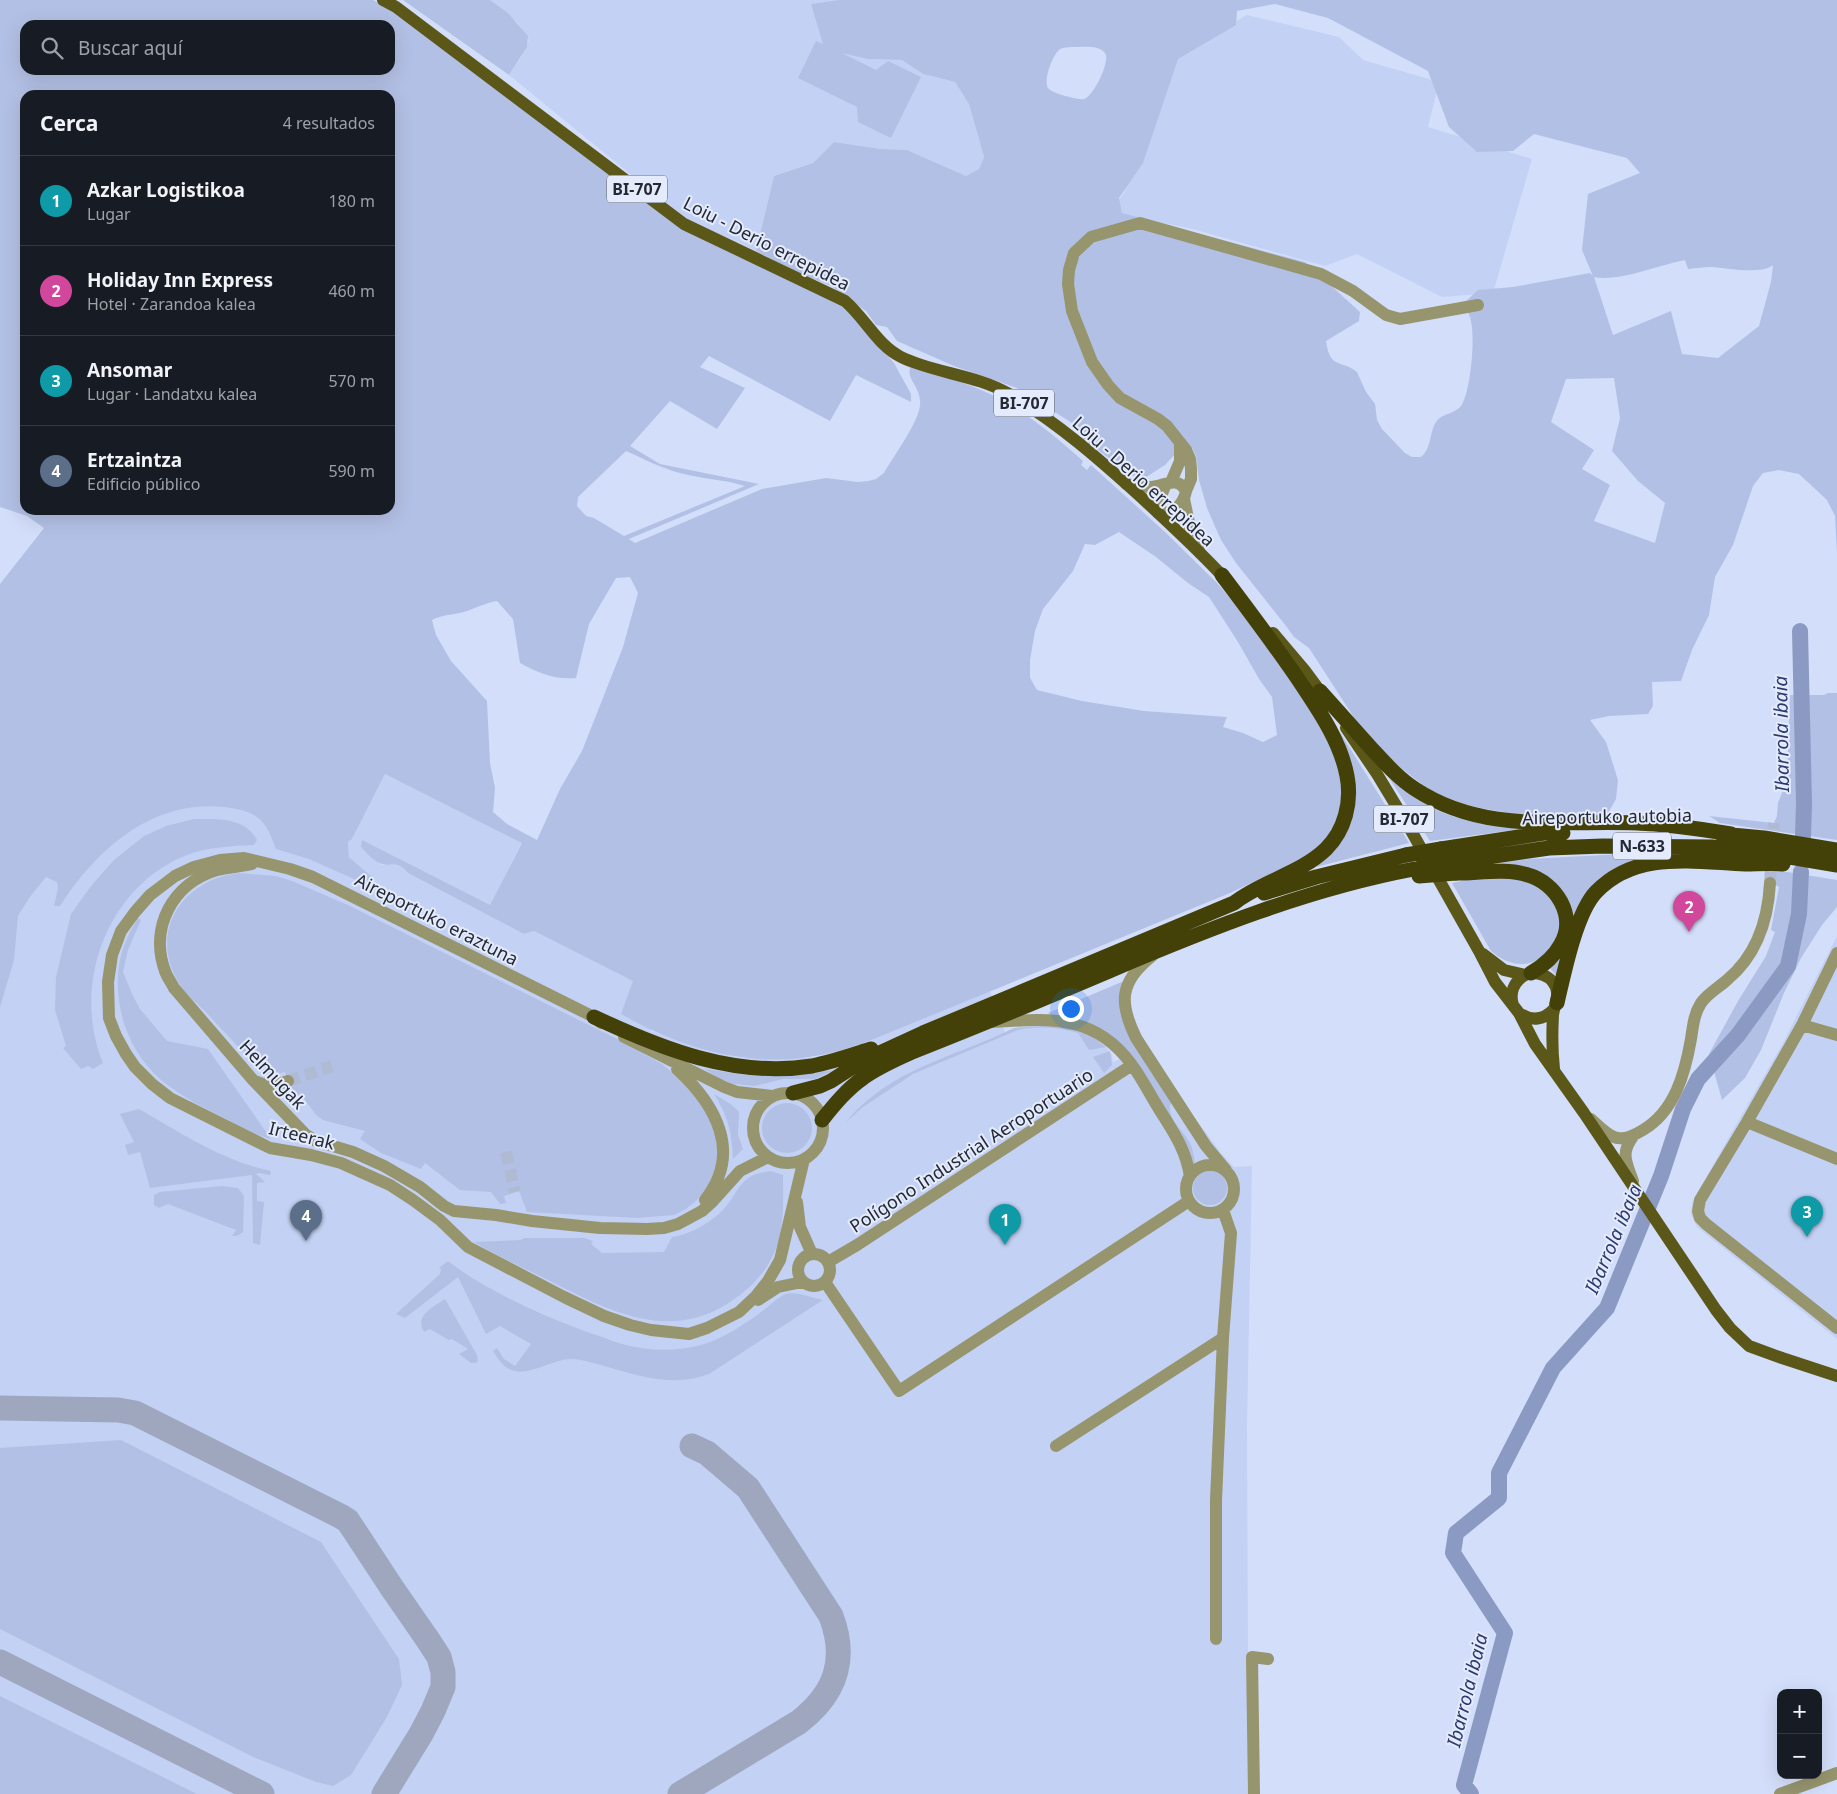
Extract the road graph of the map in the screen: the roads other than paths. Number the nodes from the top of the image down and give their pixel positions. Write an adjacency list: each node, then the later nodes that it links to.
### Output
1 (383, 0): 5 (main road, Loiu - Derio errepidea / BI-707)
2 (1478, 306): 3 (street)
3 (1180, 442): 4 (street); 6 (street)
4 (1168, 483): 5 (street); 6 (street); 7 (street)
5 (1126, 484): 7 (main road, Loiu - Derio errepidea / BI-707)
6 (1186, 495): 7 (street); 8 (street)
7 (1158, 513): 8 (main road, Loiu - Derio errepidea / BI-707)
8 (1202, 555): 9 (main road, Loiu - Derio errepidea / BI-707)
9 (1222, 575): 10 (main road, Loiu - Derio errepidea / BI-707); 17 (highway)
10 (1320, 691): 11 (highway); 19 (main road, Loiu - Derio errepidea / BI-707)
11 (1731, 834): 12 (highway, Aireportuko autobia / N-633); 17 (highway, Aireportuko autobia / N-633, bridge)
12 (1837, 850)
13 (260, 862): 24 (street, Aireportuko eraztuna); 32 (street, Helmugak); 54 (street, Irteerak)
14 (1837, 867): 15 (highway, Aireportuko autobia / N-633); 22 (highway)
15 (1452, 868): 18 (highway, Aireportuko autobia / N-633, bridge); 21 (highway)
16 (1770, 883): 39 (street)
17 (1234, 903): 27 (highway)
18 (1162, 949): 25 (highway, Aireportuko autobia); 43 (street)
19 (1479, 951): 21 (main road, BI-707); 23 (main road, BI-707)
20 (1837, 953): 26 (street)
21 (1528, 974): 22 (main road, BI-707); 23 (main road, BI-707)
22 (1555, 1006): 23 (main road); 31 (main road, BI-707)
23 (1517, 1011): 31 (main road, BI-707)
24 (594, 1017): 27 (highway); 29 (street, Aireportuko eraztuna)
25 (986, 1022): 30 (street); 37 (highway, Aireportuko autobia)
26 (1802, 1025): 28 (street); 38 (street)
27 (923, 1033): 34 (highway)
28 (1837, 1035)
29 (666, 1059): 35 (street); 49 (street)
30 (1132, 1065): 44 (street); 51 (street, Polígono Industrial Aeroportuario)
31 (1554, 1069): 36 (main road, BI-707)
32 (253, 1080): 33 (street); 49 (street, Helmugak)
33 (288, 1081)
34 (793, 1093): 35 (street); 37 (street)
35 (772, 1096): 40 (street)
36 (1584, 1113): 39 (street); 46 (main road)
37 (822, 1120): 41 (street)
38 (1747, 1122): 42 (street); 55 (street)
39 (1634, 1135): 46 (street)
40 (768, 1157): 41 (street); 49 (street, Helmugak)
41 (804, 1159): 45 (street)
42 (1837, 1159)
43 (1226, 1170): 44 (street); 48 (street)
44 (1190, 1176): 47 (street)
45 (797, 1185): 50 (street); 54 (street)
46 (1637, 1192): 57 (main road)
47 (1189, 1201): 48 (street); 53 (street)
48 (1223, 1210): 56 (street)
49 (689, 1219)
50 (812, 1254): 51 (street); 52 (street)
51 (828, 1262): 53 (street)
52 (802, 1282): 53 (street); 54 (street)
53 (825, 1282)
54 (739, 1312)
55 (1833, 1324)
56 (1223, 1338): 58 (street); 59 (street)
57 (1837, 1376)
58 (1056, 1446)
59 (1216, 1639)
60 (1268, 1658): 62 (street)
61 (1837, 1773): 63 (street)
62 (1254, 1794)
63 (1780, 1794)

